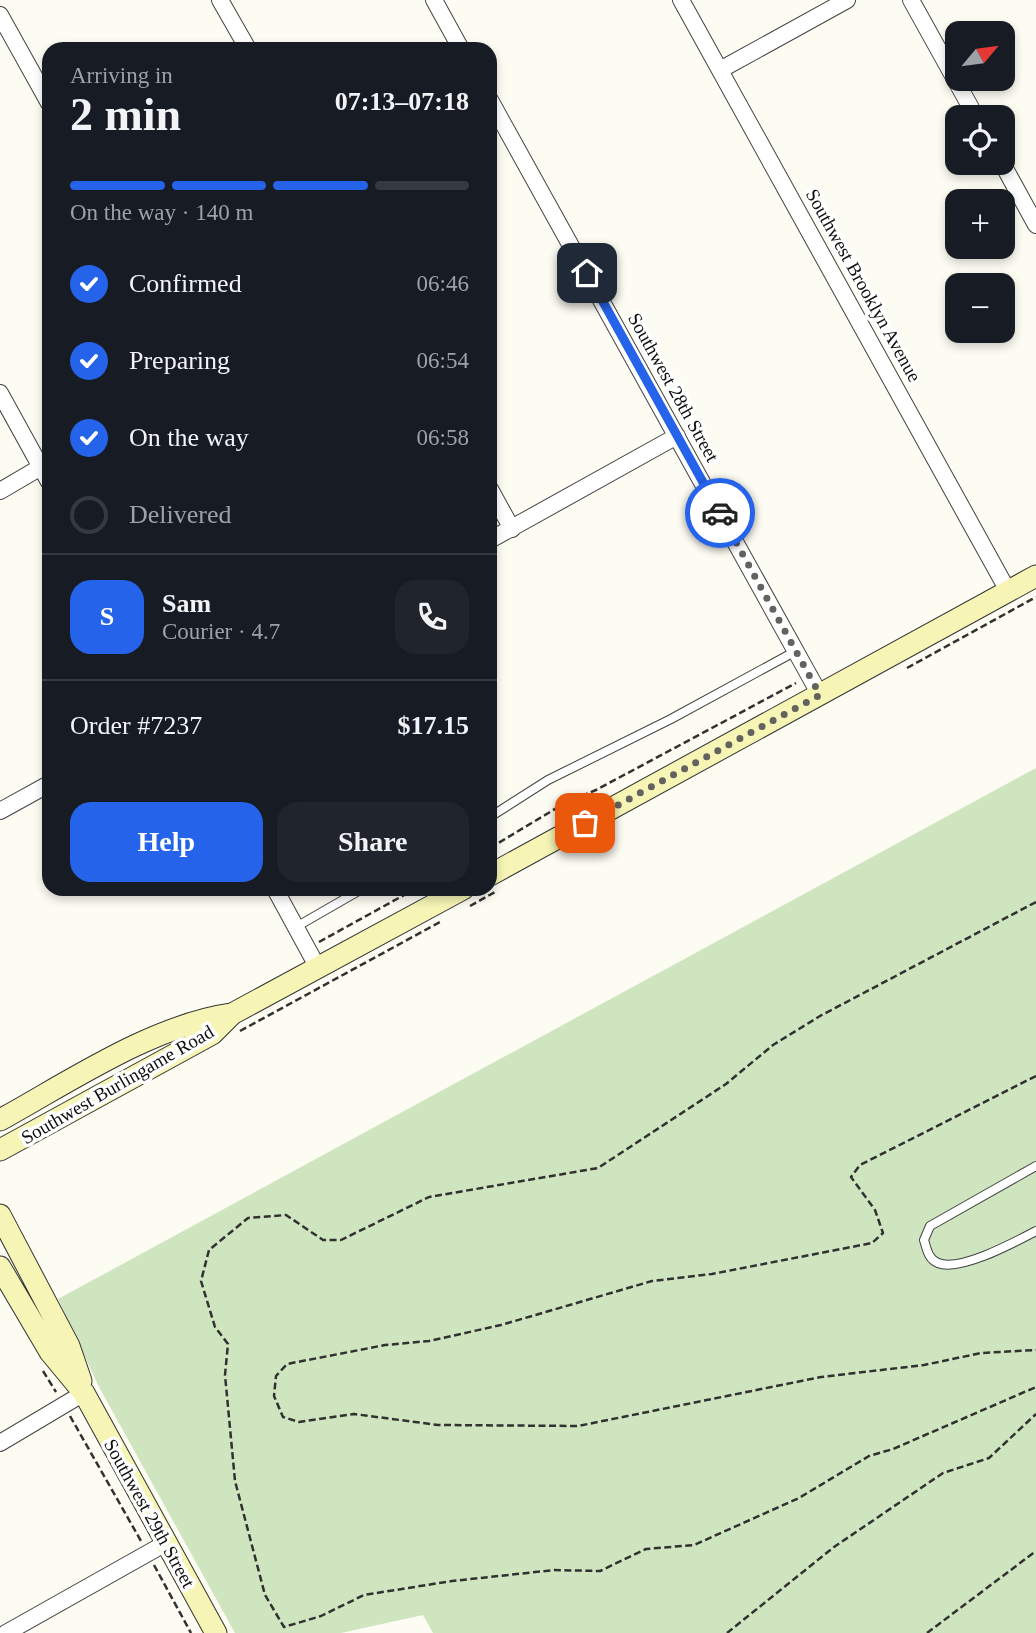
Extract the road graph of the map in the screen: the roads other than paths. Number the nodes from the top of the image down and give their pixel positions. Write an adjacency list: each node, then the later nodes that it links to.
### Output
1 (220, 0): 7 (street)
2 (434, 0): 8 (street)
3 (681, 0): 9 (street, Southwest Brooklyn Avenue)
4 (847, 0): 9 (street)
5 (911, 0): 11 (street)
6 (0, 15): 10 (street)
7 (244, 42)
8 (457, 42)
9 (720, 70): 24 (street, Southwest Brooklyn Avenue)
10 (42, 90)
11 (969, 105)
12 (497, 113): 16 (street, Southwest 28th Street)
13 (1009, 175): 14 (street)
14 (1036, 225)
15 (0, 394): 17 (street)
16 (677, 436): 21 (street); 25 (street, Southwest 28th Street)
17 (42, 470)
18 (42, 476): 19 (street)
19 (0, 491)
20 (497, 501): 21 (street)
21 (512, 528): 22 (street)
22 (497, 536)
23 (1036, 576): 24 (main road)
24 (1008, 591): 26 (main road)
25 (796, 652): 26 (street, Southwest 28th Street); 29 (lane)
26 (820, 695): 30 (main road)
27 (42, 788): 28 (street)
28 (0, 811)
29 (497, 813)
30 (497, 870)
31 (279, 896): 34 (street)
32 (350, 896): 34 (lane)
33 (451, 896): 35 (main road, Southwest Burlingame Road)
34 (296, 927): 35 (street)
35 (318, 968): 36 (main road, Southwest Burlingame Road)
36 (232, 1014): 37 (main road, Southwest Burlingame Road); 38 (main road, Southwest Burlingame Road)
37 (0, 1120)
38 (0, 1150)
39 (1036, 1166): 41 (lane)
40 (0, 1215): 43 (main road, Southwest 29th Street)
41 (1036, 1231)
42 (0, 1267): 43 (main road, Southwest 29th Street)
43 (84, 1393): 44 (street); 45 (main road, Southwest 29th Street)
44 (0, 1443)
45 (157, 1548): 46 (street); 47 (main road, Southwest 29th Street)
46 (6, 1633)
47 (216, 1633)

